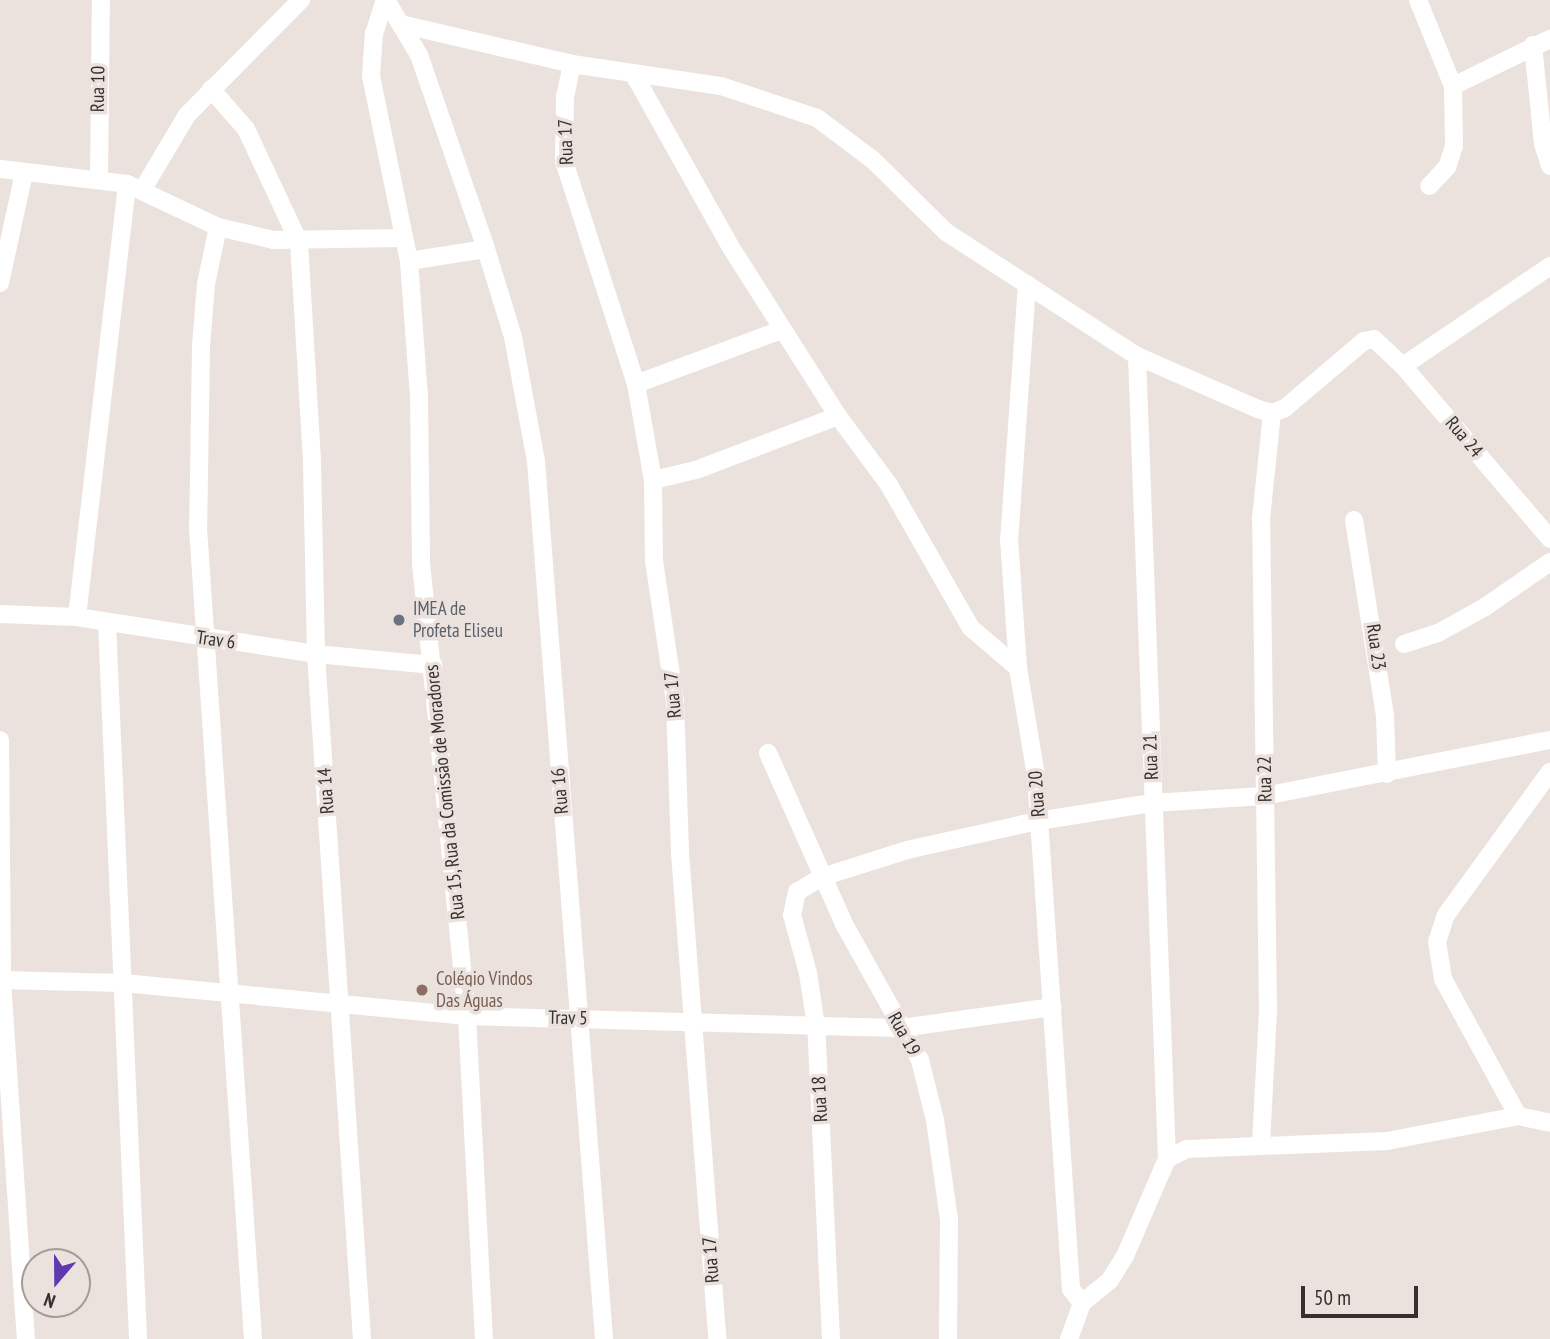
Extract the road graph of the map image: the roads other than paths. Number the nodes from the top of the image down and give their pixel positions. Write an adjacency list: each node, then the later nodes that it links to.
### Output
1 (101, 0): 14 (street, Rua 10)
2 (302, 0): 10 (street)
3 (386, 0): 5 (street, Rua 16); 18 (street, Rua 15, Rua da Comissão de Moradores)
4 (1418, 0): 9 (street)
5 (405, 25): 7 (street); 20 (street, Rua 16)
6 (1541, 42): 9 (street); 11 (street)
7 (572, 64): 8 (street); 28 (street, Rua 17)
8 (633, 73): 24 (street); 25 (street)
9 (1453, 86): 15 (street)
10 (211, 89): 16 (street); 19 (street)
11 (1550, 166)
12 (0, 169): 13 (street)
13 (24, 173): 14 (street); 23 (street)
14 (99, 178): 16 (street)
15 (1429, 186)
16 (135, 187): 17 (street); 36 (street)
17 (218, 227): 19 (street); 38 (street)
18 (404, 238): 19 (street); 21 (street, Rua 15, Rua da Comissão de Moradores)
19 (299, 242): 40 (street, Rua 14)
20 (486, 249): 21 (street); 58 (street, Rua 16)
21 (409, 261): 41 (street, Rua 15, Rua da Comissão de Moradores)
22 (1550, 266): 27 (street)
23 (0, 283)
24 (1027, 284): 26 (street); 42 (street, Rua 20)
25 (781, 330): 28 (street); 30 (street)
26 (1137, 356): 29 (street); 49 (street, Rua 21)
27 (1403, 366): 29 (street, Rua 24); 33 (street, Rua 24)
28 (636, 384): 31 (street, Rua 17)
29 (1272, 413): 48 (street, Rua 22)
30 (838, 416): 31 (street); 42 (street)
31 (653, 480): 59 (street, Rua 17)
32 (1354, 520): 47 (street, Rua 23)
33 (1547, 530)
34 (1550, 562): 39 (street)
35 (0, 614): 36 (street, Trav 6)
36 (77, 617): 37 (street, Trav 6)
37 (107, 623): 38 (street, Trav 6); 53 (street)
38 (204, 639): 40 (street, Trav 6); 54 (street)
39 (1404, 644)
40 (316, 654): 41 (street, Trav 6); 55 (street, Rua 14)
41 (433, 665): 57 (street, Rua 15, Rua da Comissão de Moradores)
42 (1018, 668): 50 (street, Rua 20)
43 (0, 740): 52 (street)
44 (1550, 740): 47 (street, Rua 18)
45 (768, 753): 51 (street, Rua 19)
46 (1550, 772): 62 (street)
47 (1387, 774): 48 (street, Rua 18)
48 (1264, 796): 49 (street, Rua 18); 64 (street, Rua 22)
49 (1152, 803): 50 (street, Rua 18); 65 (street, Rua 21)
50 (1038, 821): 51 (street, Rua 18); 56 (street, Rua 20)
51 (822, 877): 60 (street, Rua 18); 61 (street, Rua 19)
52 (1, 980): 53 (street, Trav 5); 67 (street)
53 (123, 983): 54 (street, Trav 5); 68 (street)
54 (227, 993): 55 (street, Trav 5); 69 (street)
55 (341, 1005): 57 (street, Trav 5); 70 (street, Rua 14)
56 (1053, 1007): 61 (street, Trav 5); 66 (street, Rua 20)
57 (467, 1016): 58 (street, Trav 5); 71 (street, Rua 15, Rua da Comissão de Moradores)
58 (578, 1019): 59 (street, Trav 5); 72 (street, Rua 16)
59 (695, 1021): 60 (street, Trav 5); 73 (street, Rua 17)
60 (816, 1026): 61 (street, Trav 5); 74 (street, Rua 18)
61 (901, 1028): 75 (street, Rua 19)
62 (1518, 1116): 63 (street); 64 (street)
63 (1550, 1123)
64 (1261, 1144): 65 (street)
65 (1167, 1158): 66 (street)
66 (1082, 1303): 76 (street)
67 (26, 1339)
68 (138, 1339)
69 (253, 1339)
70 (362, 1339)
71 (484, 1339)
72 (604, 1339)
73 (717, 1339)
74 (831, 1339)
75 (948, 1339)
76 (1069, 1339)

